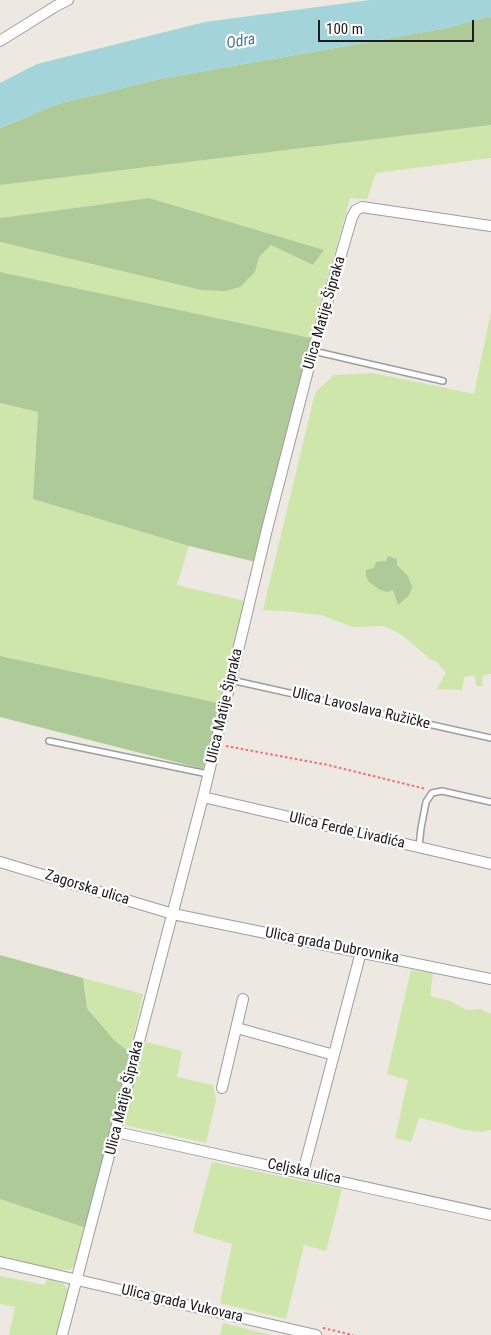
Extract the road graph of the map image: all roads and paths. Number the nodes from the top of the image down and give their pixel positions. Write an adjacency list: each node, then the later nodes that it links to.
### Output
1 (68, 0): 2 (street)
2 (0, 41)
3 (491, 226): 4 (street, Ulica Matije Šipraka)
4 (314, 351): 5 (lane); 6 (street, Ulica Matije Šipraka)
5 (443, 380)
6 (231, 680): 7 (lane, Ulica Lavoslava Ružičke); 9 (street, Ulica Matije Šipraka)
7 (491, 738)
8 (50, 741): 10 (lane)
9 (216, 744): 10 (street, Ulica Matije Šipraka); 11 (path)
10 (209, 774): 12 (street, Ulica Matije Šipraka)
11 (432, 793): 13 (lane); 14 (lane)
12 (203, 797): 14 (street, Ulica Ferde Livadića); 17 (street, Ulica Matije Šipraka)
13 (491, 802)
14 (419, 847): 16 (street, Ulica Ferde Livadića)
15 (0, 862): 17 (street, Zagorska ulica)
16 (491, 864)
17 (173, 914): 18 (street, Ulica grada Dubrovnika); 24 (street, Ulica Matije Šipraka)
18 (361, 952): 19 (street, Ulica grada Dubrovnika); 22 (street)
19 (491, 979)
20 (243, 999): 21 (street)
21 (236, 1028): 22 (street); 23 (street)
22 (334, 1055): 25 (street)
23 (222, 1088)
24 (116, 1132): 25 (street, Celjska ulica); 28 (street, Ulica Matije Šipraka)
25 (303, 1172): 26 (street, Celjska ulica)
26 (491, 1215)
27 (0, 1262): 28 (street, Ulica grada Vukovara)
28 (77, 1280): 29 (street, Ulica Matije Šipraka); 30 (street, Ulica grada Vukovara)
29 (62, 1335)
30 (316, 1335)

